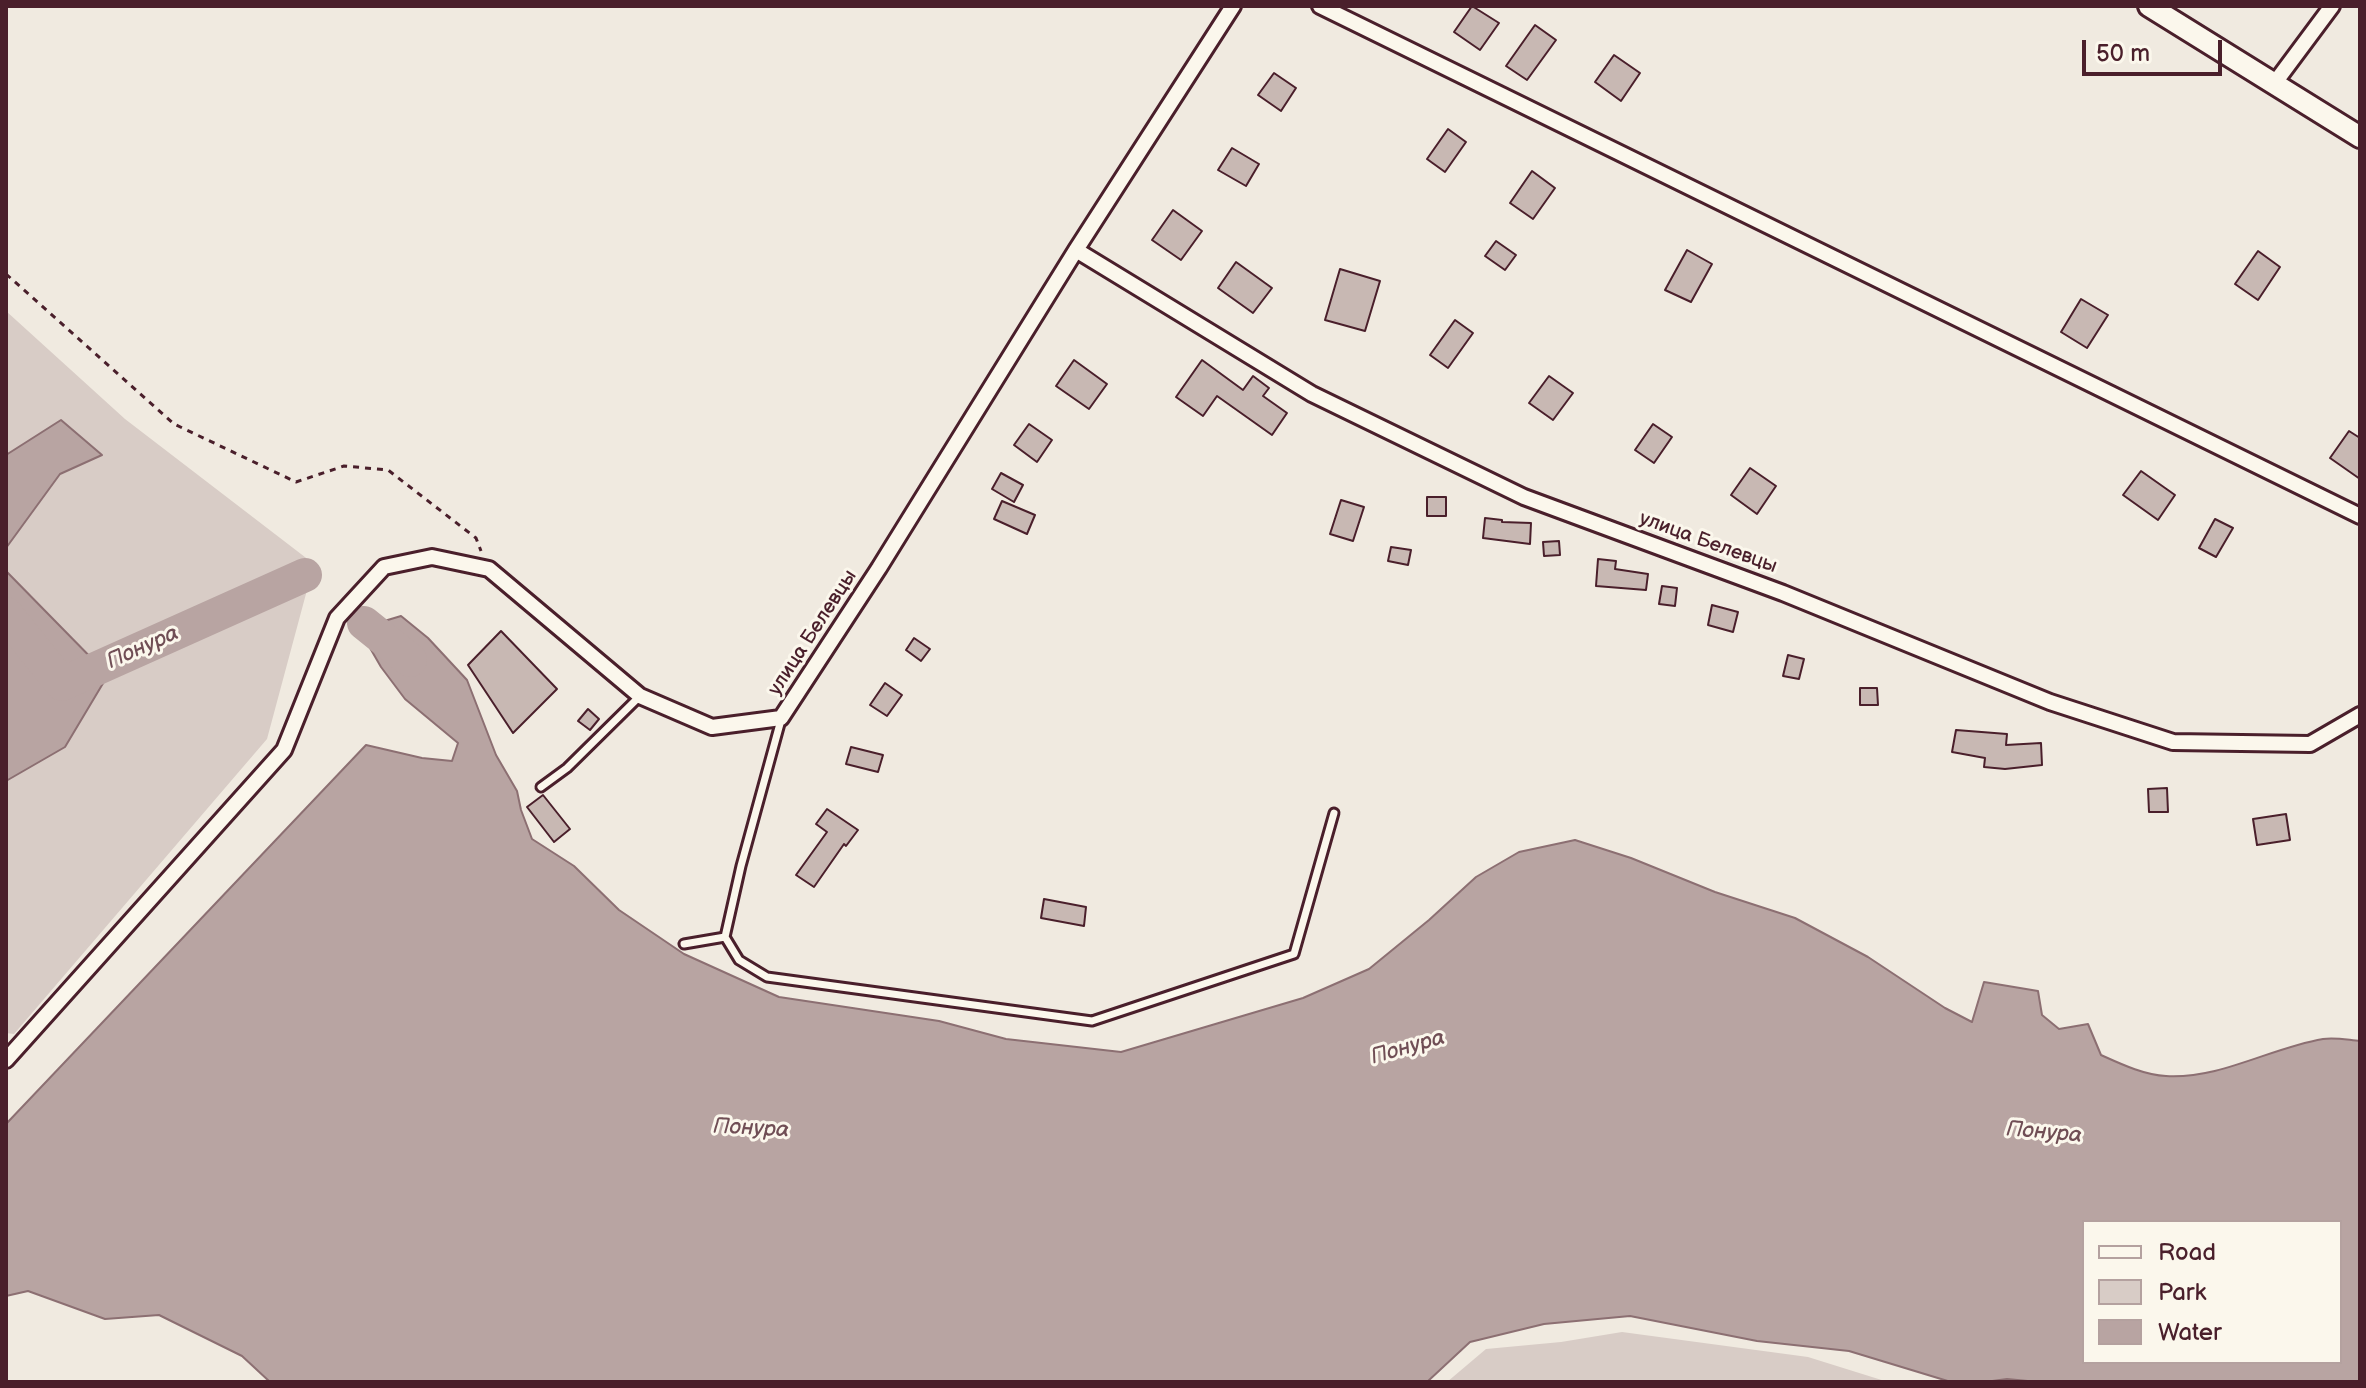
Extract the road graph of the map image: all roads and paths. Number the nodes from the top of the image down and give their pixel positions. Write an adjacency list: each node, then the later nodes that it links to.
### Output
1 (1233, 6): 7 (street, улица Белевцы)
2 (1320, 6): 9 (street)
3 (2149, 6): 5 (main road)
4 (2332, 6): 5 (street)
5 (2274, 84): 6 (main road)
6 (2360, 137)
7 (1076, 250): 12 (street, улица Белевцы); 13 (street, улица Белевцы)
8 (6, 274): 10 (path)
9 (2360, 516)
10 (489, 569): 11 (street, улица Белевцы); 18 (street, улица Белевцы)
11 (640, 696): 13 (street, улица Белевцы); 14 (lane)
12 (2360, 715)
13 (781, 718): 16 (lane)
14 (541, 787)
15 (1334, 813): 16 (lane)
16 (725, 937): 17 (lane)
17 (684, 944)
18 (6, 1060)

